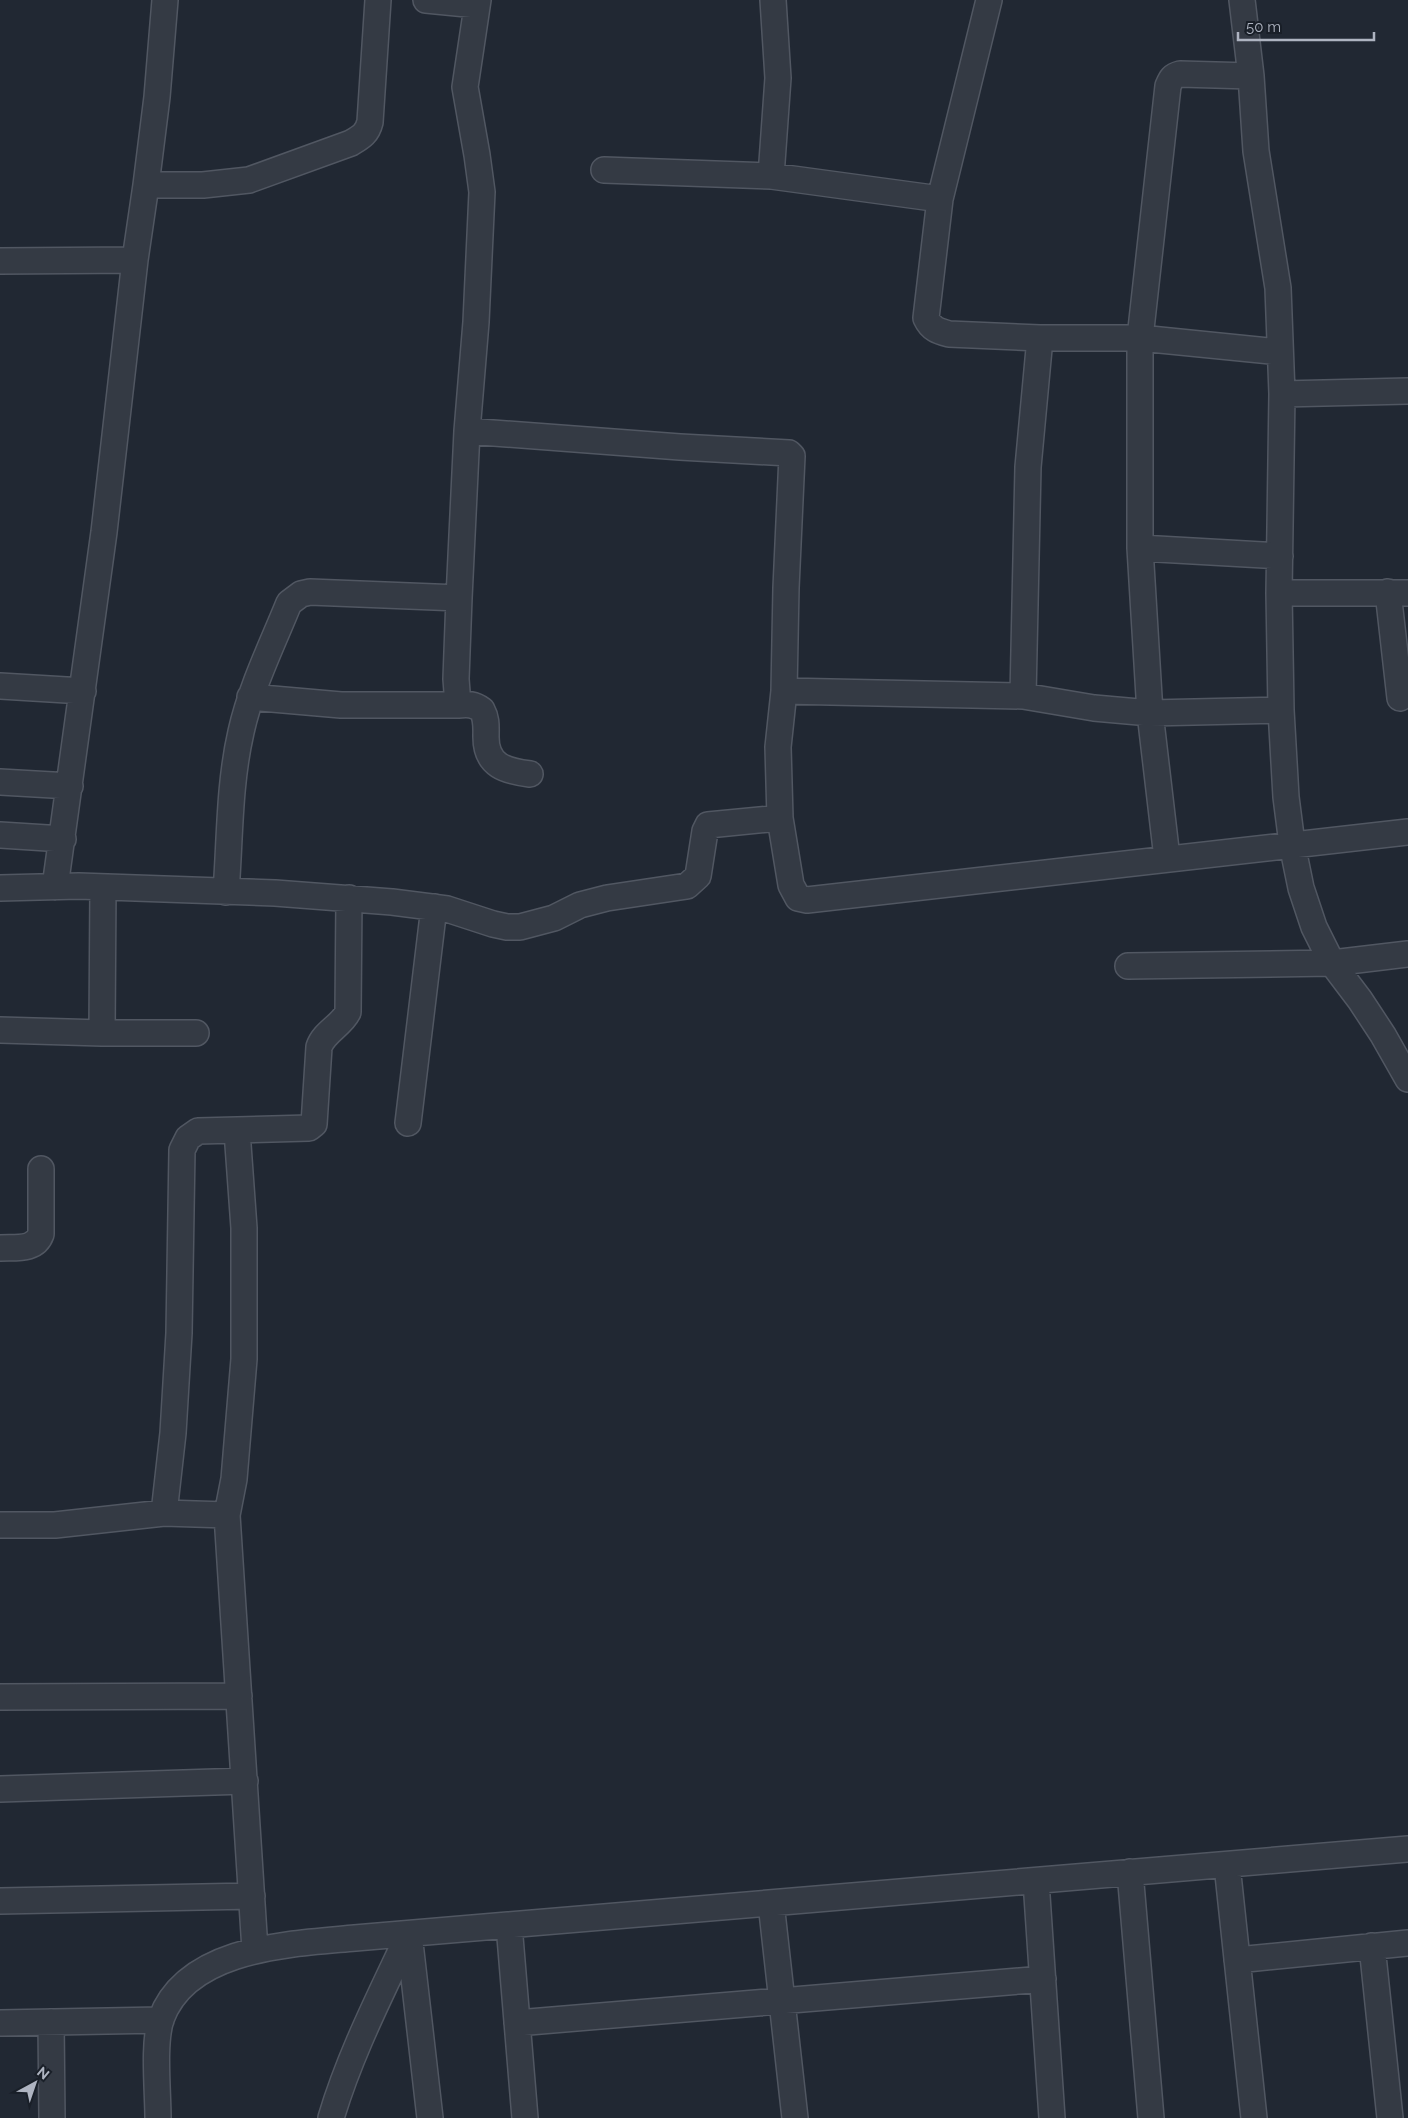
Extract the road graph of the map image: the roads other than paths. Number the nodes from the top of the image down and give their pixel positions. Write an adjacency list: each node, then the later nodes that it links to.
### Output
1 (165, 0): 11 (street)
2 (378, 0): 11 (street)
3 (426, 0): 7 (street)
4 (773, 0): 10 (street)
5 (989, 0): 12 (street)
6 (1242, 0): 8 (street)
7 (477, 2): 20 (street)
8 (1251, 76): 16 (street); 17 (street)
9 (604, 170): 10 (street)
10 (771, 176): 12 (street)
11 (146, 185): 13 (street)
12 (940, 199): 15 (street)
13 (134, 260): 14 (street); 27 (street)
14 (0, 262)
15 (1040, 338): 16 (street); 29 (street)
16 (1140, 338): 17 (street); 21 (street)
17 (1280, 352): 19 (street)
18 (1408, 391): 19 (street)
19 (1282, 394): 22 (street)
20 (467, 431): 25 (street); 28 (street)
21 (1140, 548): 22 (street); 34 (street)
22 (1280, 556): 24 (street)
23 (1398, 593): 24 (street); 31 (street)
24 (1279, 594): 33 (street)
25 (459, 598): 30 (street); 32 (street)
26 (0, 686): 27 (street)
27 (83, 691): 37 (street)
28 (784, 691): 29 (street); 38 (street)
29 (1023, 696): 34 (street)
30 (250, 697): 32 (street); 47 (street)
31 (1400, 698)
32 (458, 705): 35 (street)
33 (1281, 710): 34 (street); 42 (street)
34 (1150, 713): 43 (street)
35 (530, 774)
36 (0, 782): 37 (street)
37 (70, 786): 41 (street)
38 (780, 818): 43 (street); 49 (street)
39 (1408, 832): 42 (street)
40 (0, 835): 41 (street)
41 (63, 839): 44 (street)
42 (1292, 844): 43 (street); 51 (street)
43 (1167, 858)
44 (55, 887): 45 (street); 46 (street)
45 (104, 887): 47 (street); 55 (street)
46 (0, 888)
47 (226, 892): 48 (street)
48 (349, 898): 49 (street); 58 (street)
49 (434, 907): 57 (street)
50 (1408, 954): 51 (street)
51 (1332, 963): 52 (street); 56 (street)
52 (1128, 966)
53 (0, 1030): 55 (street)
54 (196, 1033): 55 (street)
55 (102, 1034)
56 (1406, 1069)
57 (408, 1123)
58 (237, 1131): 61 (street); 62 (street)
59 (41, 1169): 60 (street)
60 (0, 1248)
61 (164, 1513): 62 (street); 63 (street)
62 (227, 1515): 64 (street)
63 (0, 1525)
64 (239, 1696): 65 (street); 66 (street)
65 (0, 1697)
66 (244, 1781): 67 (street); 72 (street)
67 (0, 1789)
68 (1408, 1849): 69 (street)
69 (1228, 1865): 70 (street); 80 (street)
70 (1130, 1872): 71 (street); 94 (street)
71 (1036, 1881): 74 (street); 81 (street)
72 (252, 1896): 73 (street); 79 (street)
73 (0, 1901)
74 (771, 1904): 75 (street); 82 (street)
75 (509, 1925): 76 (street); 86 (street)
76 (409, 1934): 79 (street); 89 (street); 90 (street)
77 (1408, 1943): 78 (street)
78 (1372, 1946): 80 (street); 96 (street)
79 (255, 1950): 83 (street)
80 (1237, 1960): 95 (street)
81 (1043, 1979): 82 (street); 93 (street)
82 (782, 2001): 86 (street); 92 (street)
83 (161, 2020): 84 (street); 88 (street)
84 (51, 2022): 85 (street); 87 (street)
85 (0, 2023)
86 (517, 2023): 91 (street)
87 (52, 2118)
88 (158, 2118)
89 (331, 2118)
90 (430, 2118)
91 (526, 2118)
92 (795, 2118)
93 (1052, 2118)
94 (1151, 2118)
95 (1254, 2118)
96 (1390, 2118)

